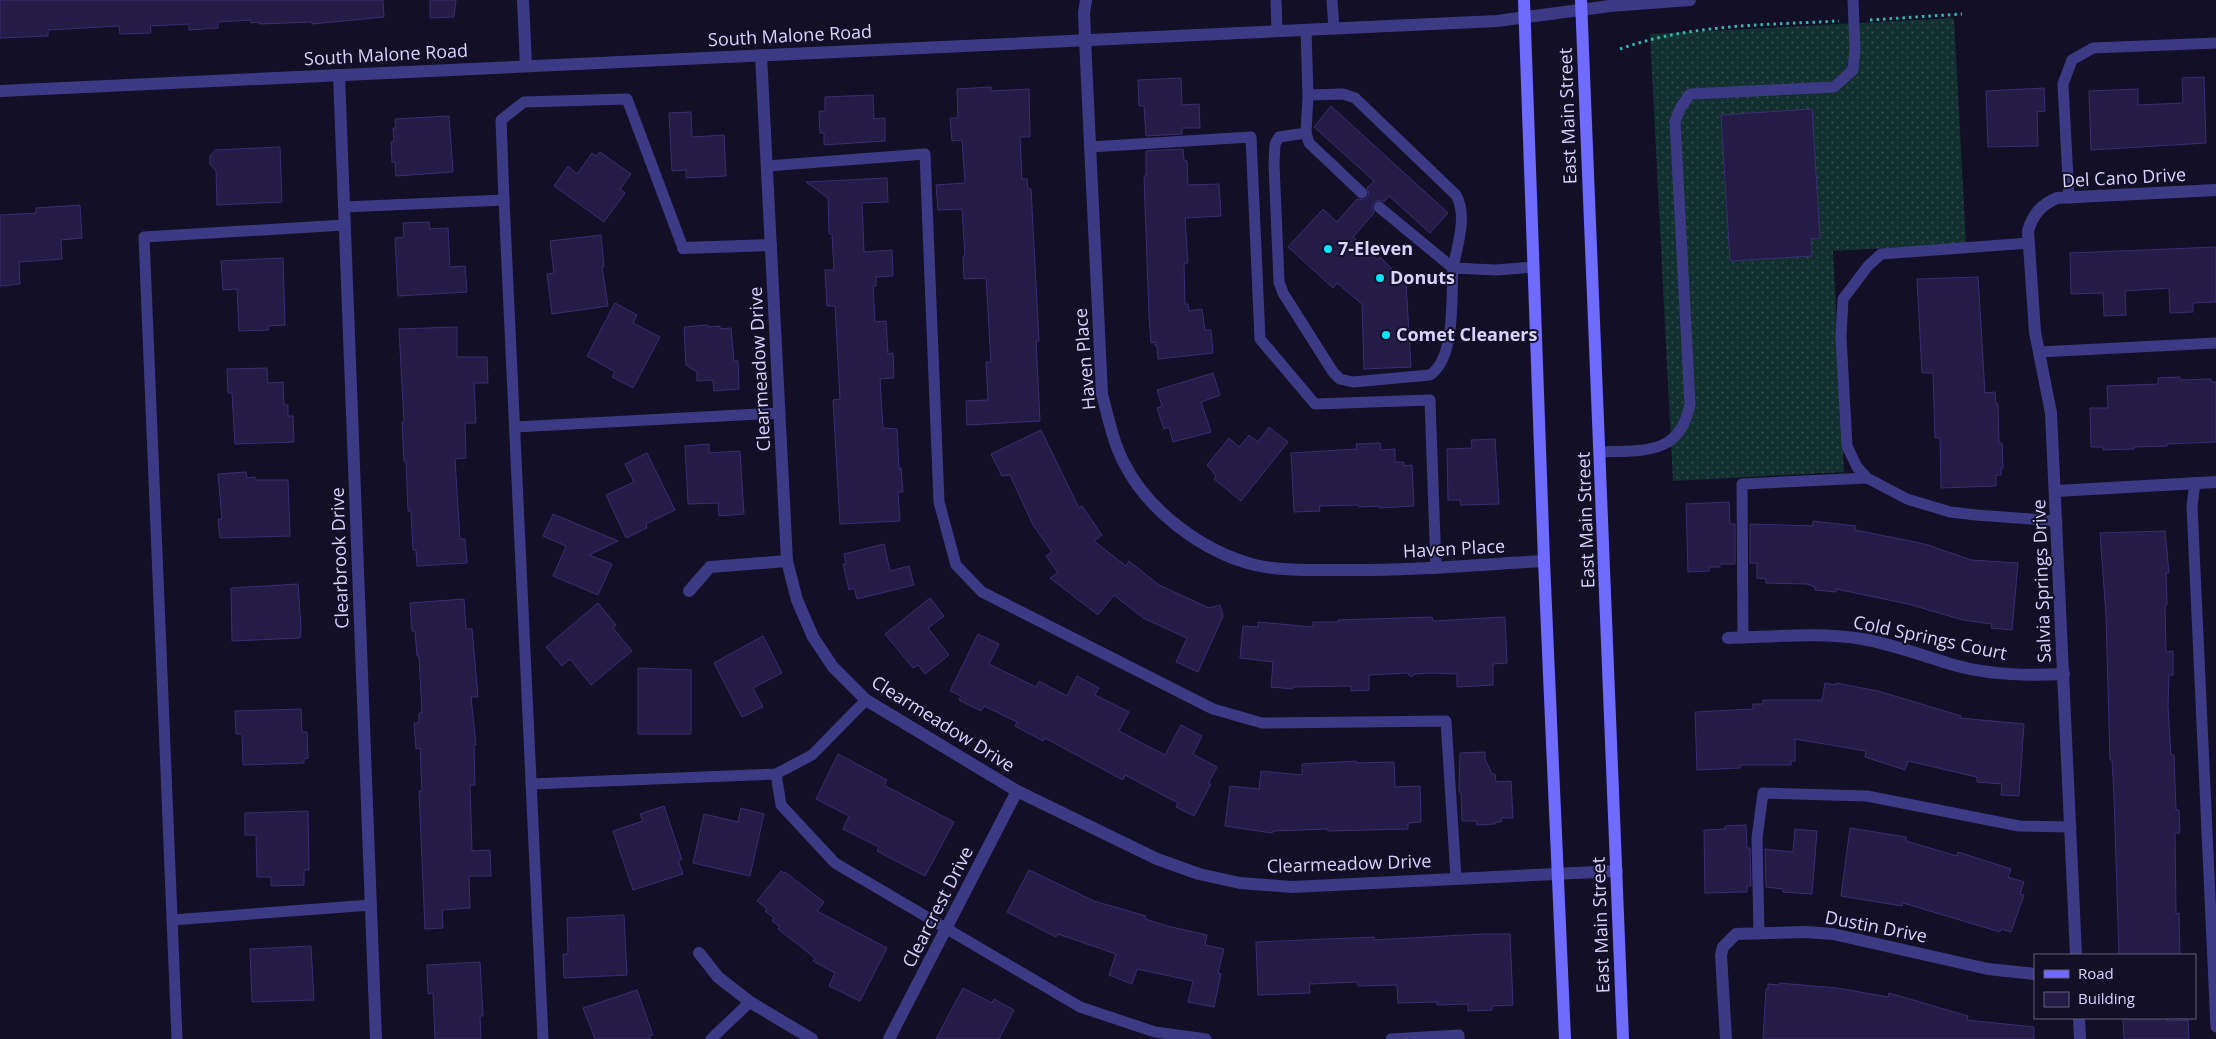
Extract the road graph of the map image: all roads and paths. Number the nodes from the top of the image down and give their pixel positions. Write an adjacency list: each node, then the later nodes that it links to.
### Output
1 (523, 0): 19 (street)
2 (1086, 0): 15 (street, Haven Place)
3 (1276, 0): 14 (lane)
4 (1332, 0): 12 (lane)
5 (1524, 0): 10 (main road)
6 (1690, 0): 8 (street, South Malone Road)
7 (1852, 0): 11 (lane)
8 (1581, 5): 10 (street, South Malone Road); 43 (main road, East Main Street)
9 (1962, 14): 11 (path)
10 (1525, 17): 12 (street, South Malone Road); 37 (main road)
11 (1854, 20): 17 (path); 43 (lane)
12 (1334, 28): 13 (street, South Malone Road)
13 (1306, 30): 14 (street, South Malone Road); 22 (lane)
14 (1277, 31): 15 (street, South Malone Road)
15 (1085, 40): 18 (street, South Malone Road); 24 (street, Haven Place)
16 (2216, 43): 28 (lane)
17 (1620, 49)
18 (761, 56): 19 (street, South Malone Road); 25 (street, Clearmeadow Drive)
19 (526, 66): 20 (street, South Malone Road)
20 (338, 75): 21 (street, South Malone Road); 30 (street, Clearbrook Drive)
21 (0, 91)
22 (1308, 95): 23 (lane); 38 (lane)
23 (1306, 133): 27 (lane); 38 (lane)
24 (1090, 147): 51 (street, Haven Place); 51 (lane)
25 (767, 166): 35 (street, Clearmeadow Drive); 63 (lane)
26 (2216, 190): 28 (street, Del Cano Drive)
27 (1362, 193)
28 (2069, 198): 32 (street, Del Cano Drive)
29 (504, 200): 30 (lane); 36 (lane); 42 (lane)
30 (344, 206): 33 (street, Clearbrook Drive)
31 (1379, 207): 38 (lane)
32 (2037, 210): 34 (street, Salvia Springs Drive)
33 (344, 225): 64 (street, Clearbrook Drive); 65 (lane)
34 (2029, 242): 40 (street, Salvia Springs Drive); 44 (lane)
35 (771, 245): 36 (street); 41 (street, Clearmeadow Drive)
36 (683, 248)
37 (1534, 267): 38 (lane); 50 (main road)
38 (1453, 268)
39 (2216, 343): 40 (lane)
40 (2039, 352): 47 (street, Salvia Springs Drive)
41 (780, 413): 42 (lane); 49 (street, Clearmeadow Drive)
42 (514, 427): 58 (lane)
43 (1600, 452): 61 (main road, East Main Street)
44 (1868, 478): 48 (lane); 54 (lane)
45 (2216, 482): 46 (street)
46 (2195, 483): 47 (street); 73 (lane)
47 (2056, 491): 48 (street, Salvia Springs Drive)
48 (2057, 521): 55 (street, Salvia Springs Drive)
49 (787, 561): 52 (street); 56 (street, Clearmeadow Drive)
50 (1544, 561): 51 (street, Haven Place); 62 (main road)
51 (1436, 568)
52 (689, 591)
53 (1728, 638): 54 (street, Cold Springs Court)
54 (1743, 638): 55 (street, Cold Springs Court)
55 (2064, 674): 60 (street, Salvia Springs Drive)
56 (866, 700): 57 (lane); 59 (street, Clearmeadow Drive)
57 (776, 774): 58 (lane); 66 (lane)
58 (531, 784): 76 (lane)
59 (1017, 791): 63 (street, Clearmeadow Drive); 66 (street, Clearcrest Drive)
60 (2071, 827): 67 (lane); 69 (street, Salvia Springs Drive)
61 (1617, 871): 62 (street, Clearmeadow Drive); 84 (main road, East Main Street)
62 (1558, 874): 63 (street, Clearmeadow Drive); 83 (main road)
63 (1456, 878)
64 (371, 905): 65 (lane); 75 (street, Clearbrook Drive)
65 (172, 920): 74 (lane)
66 (946, 930): 79 (street, Clearcrest Drive); 80 (lane)
67 (1759, 932): 70 (street, Dustin Drive); 85 (street, Dustin Drive)
68 (699, 952): 71 (street)
69 (2076, 954)
70 (2034, 974)
71 (750, 1002): 77 (lane); 78 (street)
72 (2079, 1019): 86 (street)
73 (2216, 1028)
74 (177, 1039)
75 (376, 1039)
76 (544, 1039)
77 (711, 1039)
78 (812, 1039)
79 (889, 1039)
80 (1206, 1039)
81 (1391, 1039): 82 (lane)
82 (1459, 1039)
83 (1565, 1039)
84 (1623, 1039)
85 (1726, 1039)
86 (2080, 1039)

